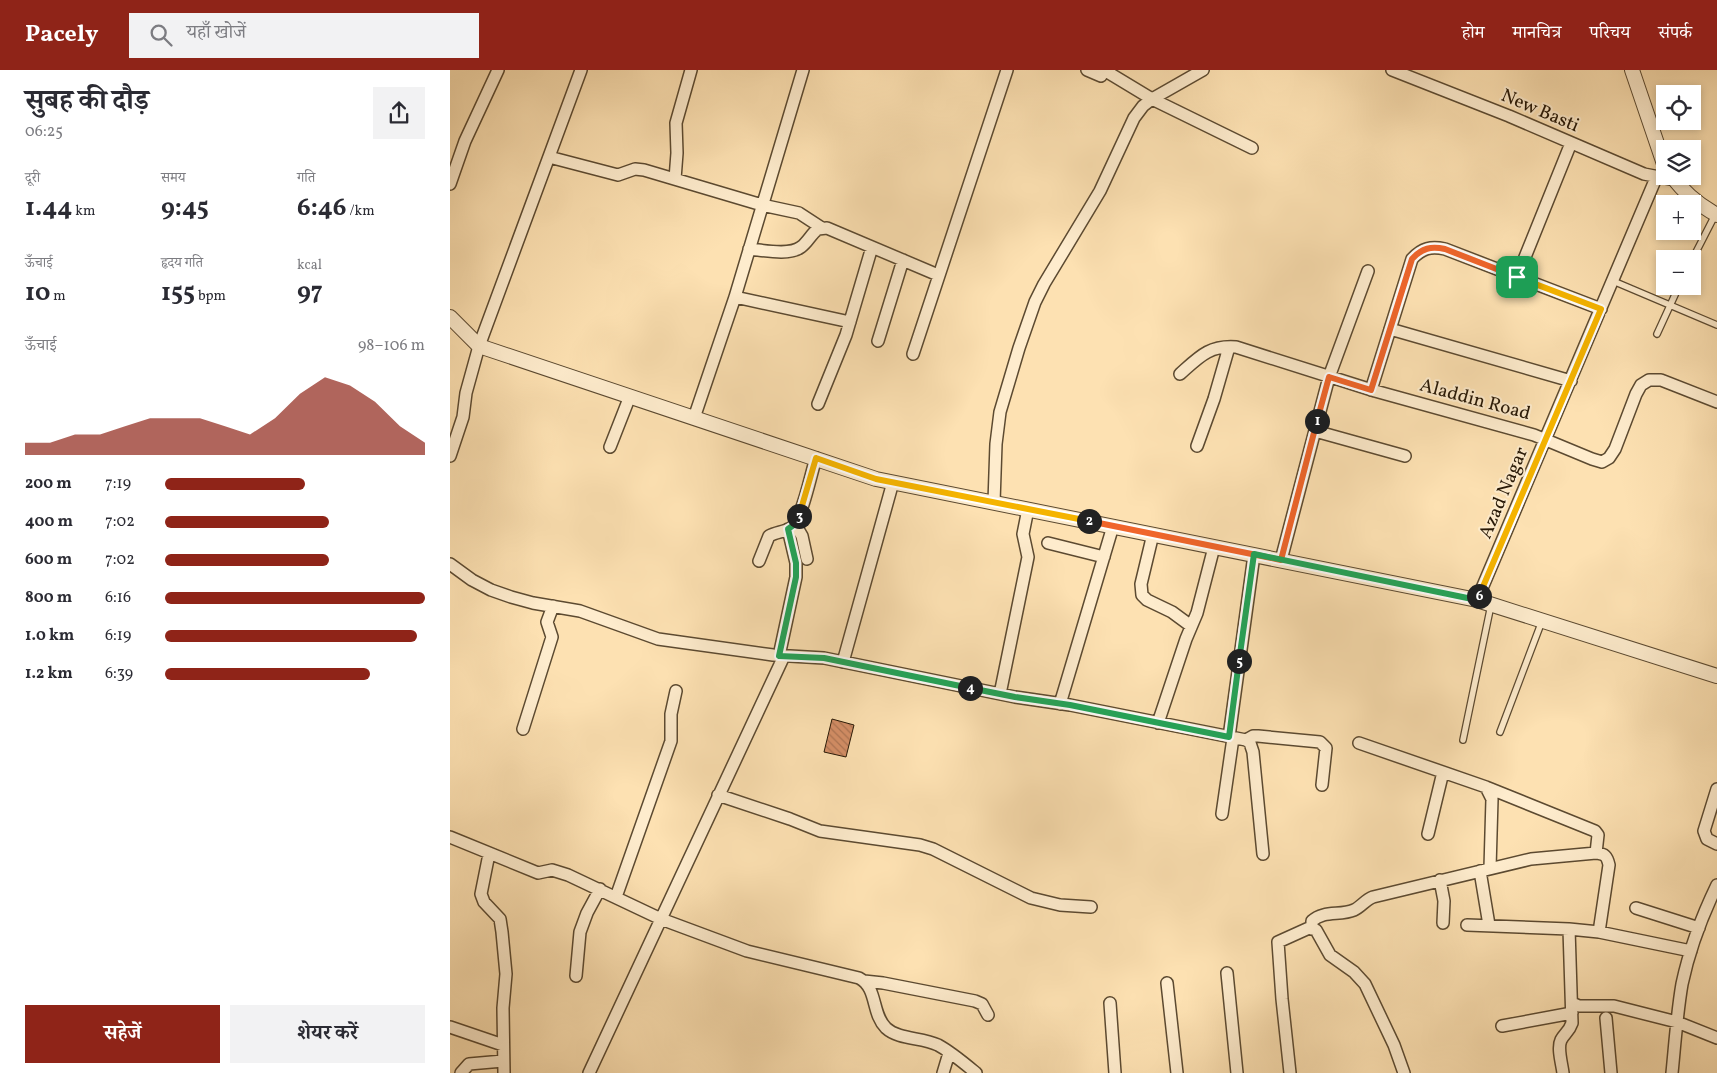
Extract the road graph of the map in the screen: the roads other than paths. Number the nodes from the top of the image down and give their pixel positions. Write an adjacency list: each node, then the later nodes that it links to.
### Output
1 (498, 70): 19 (street)
2 (581, 70): 16 (street)
3 (691, 70): 18 (street)
4 (803, 70): 21 (street)
5 (1007, 70): 29 (street)
6 (1087, 70): 10 (street)
7 (1203, 70): 12 (street)
8 (1392, 70): 11 (street, New Basti)
9 (1632, 70): 13 (street)
10 (1102, 73): 12 (street)
11 (1422, 76): 14 (street, New Basti)
12 (1152, 99): 15 (street); 61 (street)
13 (1656, 141)
14 (1571, 143): 17 (street, New Basti); 30 (street)
15 (1252, 148)
16 (549, 157): 18 (street); 42 (street)
17 (1656, 178): 31 (street, Azad Nagar)
18 (676, 179): 21 (street)
19 (450, 184)
20 (1678, 185): 22 (street)
21 (762, 205): 23 (street); 25 (street)
22 (1716, 215): 26 (lane)
23 (822, 228): 24 (street); 25 (street)
24 (872, 247): 27 (street); 37 (street)
25 (749, 248): 33 (street)
26 (1697, 250)
27 (903, 260): 29 (street); 41 (street)
28 (1368, 271): 46 (street)
29 (938, 275): 44 (street)
30 (1517, 277): 35 (street); 39 (street)
31 (1613, 280): 34 (lane); 35 (street, Azad Nagar)
32 (1675, 295): 34 (lane)
33 (735, 297): 37 (street); 52 (street)
34 (1670, 305): 38 (lane); 40 (lane)
35 (1601, 309): 47 (street, Azad Nagar)
36 (450, 317): 42 (street)
37 (850, 322): 51 (street)
38 (1717, 325)
39 (1390, 329): 47 (street); 48 (street)
40 (1657, 334)
41 (878, 341)
42 (479, 346): 49 (street); 57 (street)
43 (1229, 347): 45 (street, Aladdin Road); 46 (street, Aladdin Road); 55 (street)
44 (913, 354)
45 (1180, 374)
46 (1329, 377): 48 (street, Aladdin Road); 53 (street)
47 (1571, 381): 54 (street, Azad Nagar)
48 (1371, 390): 54 (street, Aladdin Road)
49 (630, 396): 52 (street); 56 (street)
50 (1717, 402): 54 (street, Aladdin Road)
51 (818, 404)
52 (694, 418): 59 (street)
53 (1315, 431): 58 (street); 71 (street)
54 (1546, 440): 74 (street, Azad Nagar)
55 (1197, 446)
56 (610, 448)
57 (450, 456)
58 (1405, 456)
59 (816, 458): 60 (street); 64 (street)
60 (893, 482): 61 (street); 80 (street)
61 (994, 502): 62 (street)
62 (1028, 509): 63 (street); 83 (street)
63 (1113, 526): 65 (street); 69 (street)
64 (792, 527): 70 (street); 72 (street); 79 (street)
65 (1152, 534): 67 (street); 78 (street)
66 (1048, 543): 69 (street)
67 (1214, 547): 68 (street); 78 (street)
68 (1254, 554): 71 (street); 88 (street)
69 (1104, 557): 84 (street)
70 (807, 559)
71 (1281, 560): 74 (street)
72 (759, 561)
73 (450, 564): 76 (street)
74 (1477, 600): 75 (street)
75 (1491, 605): 77 (street); 90 (lane)
76 (553, 606): 79 (street); 86 (street)
77 (1542, 621): 81 (street); 87 (lane)
78 (1191, 626): 85 (street)
79 (782, 656): 80 (street); 96 (street)
80 (843, 662): 83 (street)
81 (1717, 676)
82 (676, 691): 108 (street)
83 (1000, 694): 84 (street)
84 (1060, 704): 85 (street)
85 (1158, 723): 88 (street)
86 (523, 729)
87 (1500, 732)
88 (1231, 737): 89 (street); 97 (street)
89 (1246, 740): 93 (street); 103 (street)
90 (1463, 740)
91 (1359, 743): 92 (street)
92 (1443, 772): 94 (street); 98 (street)
93 (1322, 785)
94 (1486, 787): 101 (street); 104 (street)
95 (1717, 789): 100 (street)
96 (718, 795): 109 (street); 111 (street)
97 (1222, 814)
98 (1428, 834)
99 (450, 836): 102 (street)
100 (1717, 844)
101 (1596, 853): 104 (street); 118 (street)
102 (489, 854): 107 (street); 132 (street)
103 (1262, 854)
104 (1485, 869): 105 (street); 114 (street)
105 (1440, 880): 112 (street); 116 (street)
106 (1717, 886): 115 (street)
107 (600, 889): 108 (street); 121 (street)
108 (616, 897): 111 (street)
109 (1091, 907)
110 (1636, 908): 115 (street)
111 (662, 918): 122 (street); 137 (street)
112 (1443, 923)
113 (1467, 925): 114 (street)
114 (1489, 926): 117 (street)
115 (1699, 928): 119 (street)
116 (1312, 929): 143 (street); 144 (street)
117 (1569, 929): 118 (street); 125 (street)
118 (1599, 932): 119 (street)
119 (1691, 951): 128 (street)
120 (1227, 973): 142 (street)
121 (576, 976)
122 (864, 981): 126 (street); 133 (street)
123 (1167, 983): 141 (street)
124 (1110, 1003): 140 (street)
125 (1572, 1008): 128 (street); 129 (street); 145 (street)
126 (988, 1015)
127 (1606, 1018): 146 (street)
128 (1677, 1022): 131 (street); 147 (street)
129 (1502, 1026)
130 (450, 1027): 132 (street)
131 (1717, 1038)
132 (503, 1045): 134 (street)
133 (950, 1054): 138 (street); 139 (street)
134 (503, 1061): 135 (street); 136 (street)
135 (461, 1073)
136 (504, 1073)
137 (589, 1073)
138 (943, 1073)
139 (976, 1073)
140 (1115, 1073)
141 (1177, 1073)
142 (1237, 1073)
143 (1290, 1073)
144 (1404, 1073)
145 (1563, 1073)
146 (1611, 1073)
147 (1672, 1073)

